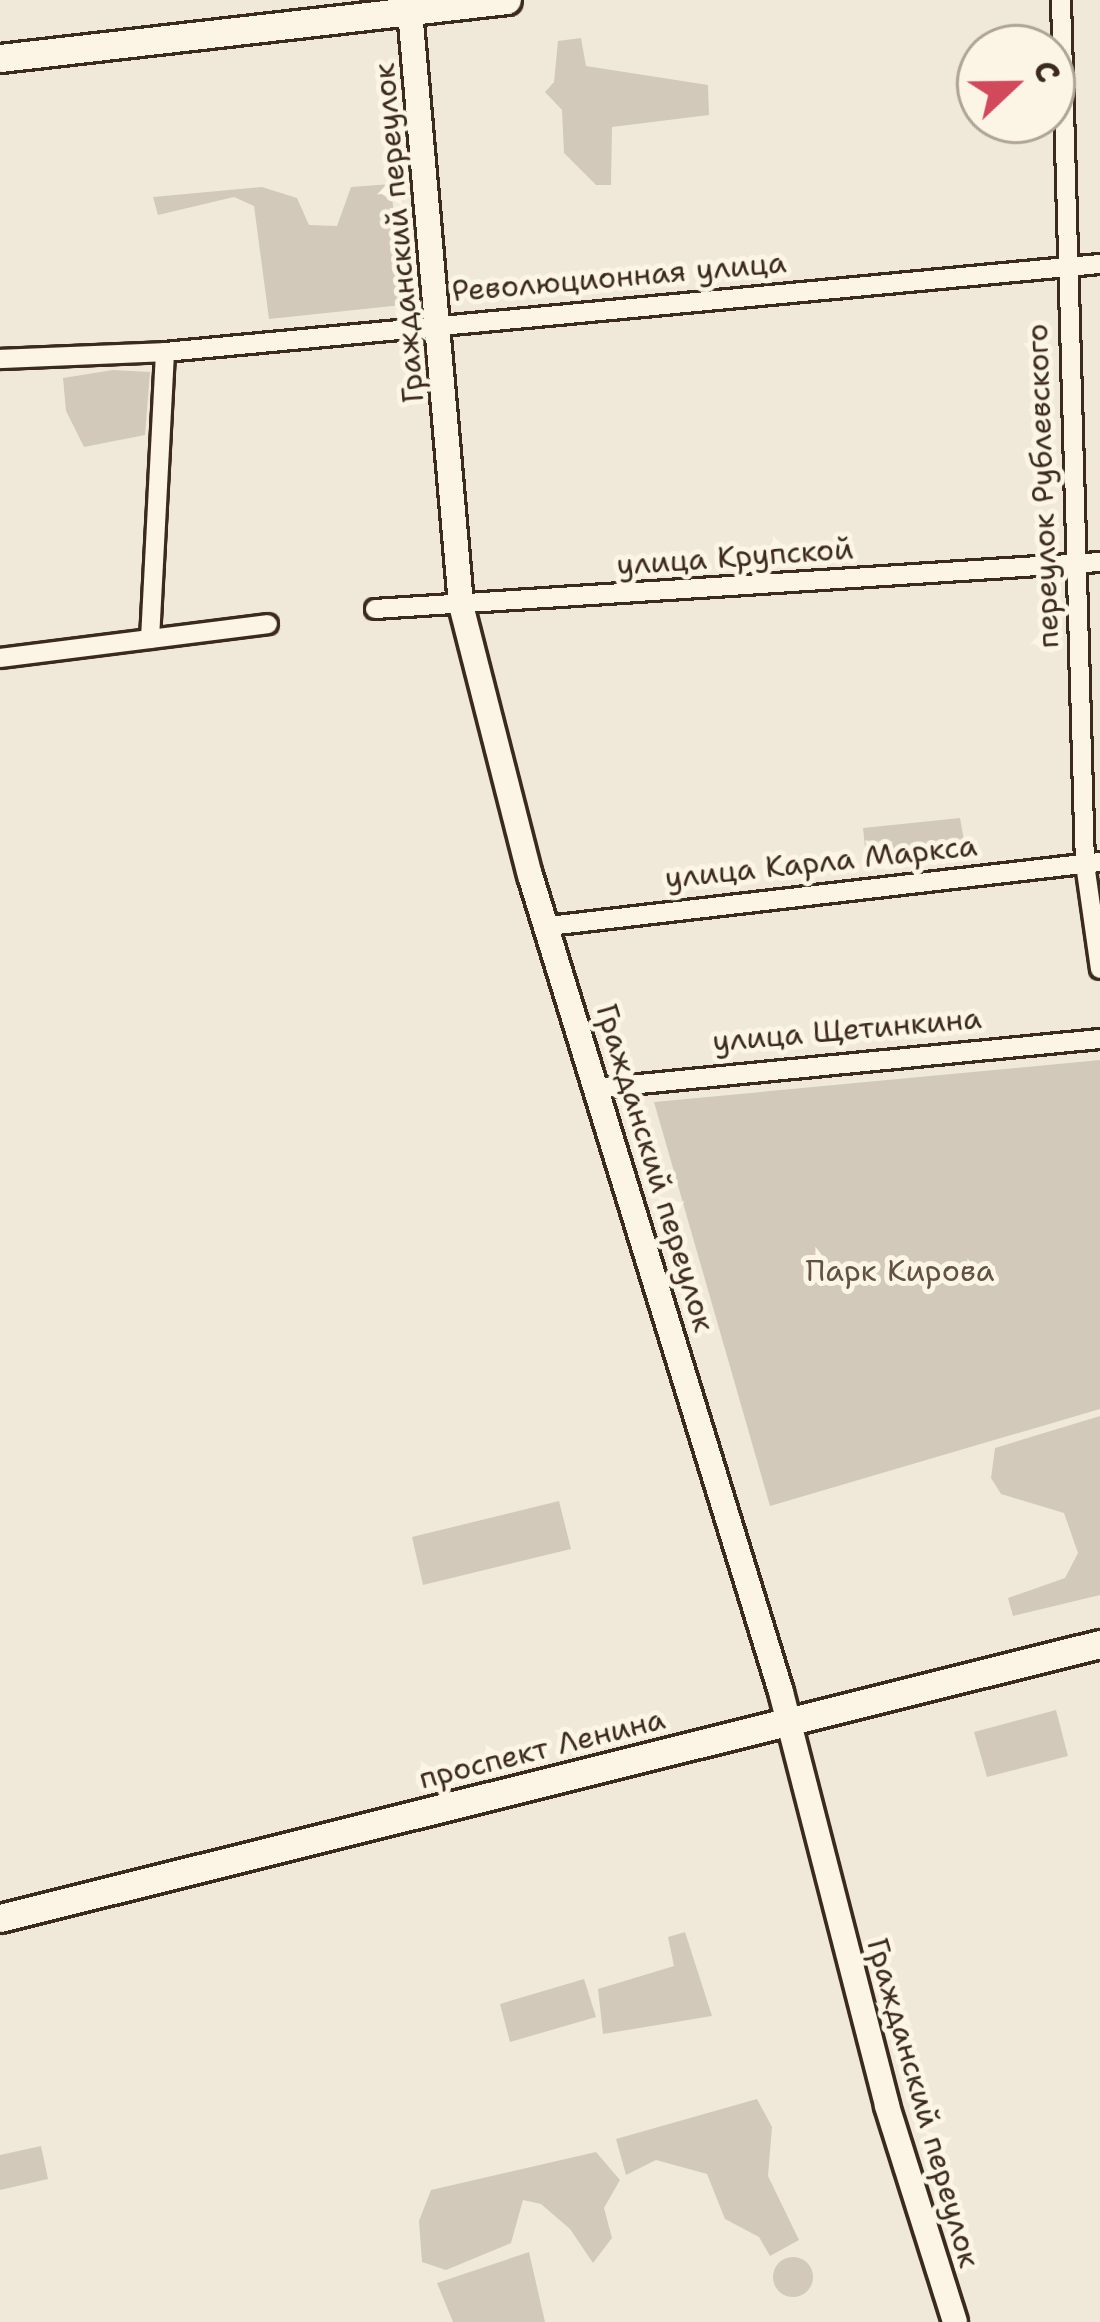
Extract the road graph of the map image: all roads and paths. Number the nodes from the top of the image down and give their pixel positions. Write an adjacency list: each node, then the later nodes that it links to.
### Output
1 (507, 0): 3 (main road)
2 (1061, 0): 6 (street, переулок Рублевского)
3 (410, 11): 4 (main road); 7 (street, Гражданский переулок)
4 (0, 58)
5 (1100, 264): 6 (street, Революционная улица)
6 (1066, 266): 7 (street, Революционная улица); 11 (street, переулок Рублевского)
7 (438, 323): 8 (street, Революционная улица); 12 (street, Гражданский переулок)
8 (165, 352): 9 (street, Революционная улица); 15 (street)
9 (0, 359)
10 (1100, 562): 11 (street, улица Крупской)
11 (1076, 564): 12 (street, улица Крупской); 17 (street, переулок Рублевского)
12 (461, 605): 13 (street, улица Крупской); 18 (street, Гражданский переулок)
13 (375, 609)
14 (268, 624): 15 (street)
15 (150, 639): 16 (street)
16 (0, 658)
17 (1093, 863): 18 (street, улица Карла Маркса); 19 (street, переулок Рублевского)
18 (549, 926): 21 (street, Гражданский переулок)
19 (1100, 970)
20 (1100, 1039): 21 (street, улица Щетинкина)
21 (599, 1088): 23 (street, Гражданский переулок)
22 (1100, 1644): 23 (main road, проспект Ленина)
23 (789, 1722): 24 (main road, проспект Ленина); 25 (street, Гражданский переулок)
24 (0, 1918)
25 (956, 2322)

